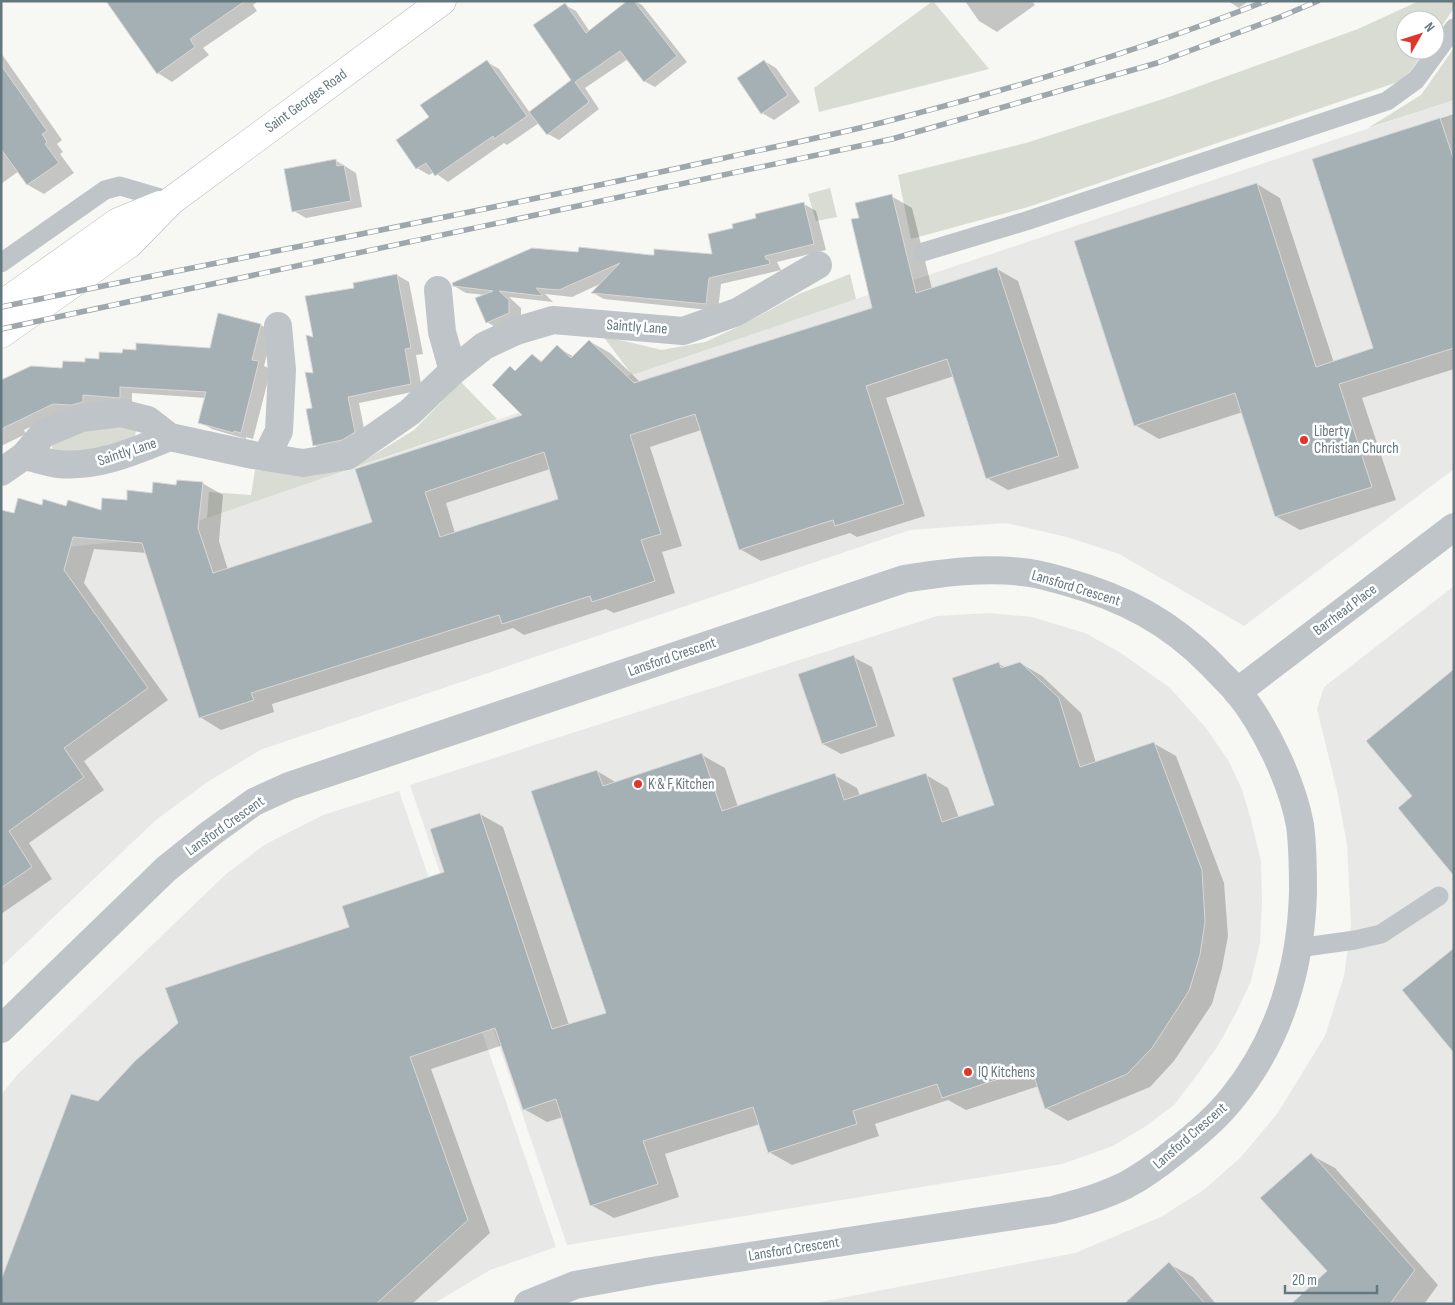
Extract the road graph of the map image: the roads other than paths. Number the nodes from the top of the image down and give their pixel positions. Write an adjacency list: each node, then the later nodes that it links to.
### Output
1 (442, 1): 3 (main road, Saint Georges Road)
2 (1454, 28): 4 (lane)
3 (171, 201): 5 (lane); 8 (main road, Saint Georges Road); 10 (main road, Saint Georges Road)
4 (923, 252)
5 (1, 263)
6 (818, 265): 11 (street, Saintly Lane)
7 (438, 290): 11 (street)
8 (1, 305)
9 (278, 326): 14 (street)
10 (1, 334)
11 (453, 371): 14 (street, Saintly Lane)
12 (170, 437): 13 (street, Saintly Lane); 13 (street, Saintly Lane); 14 (street, Saintly Lane)
13 (24, 456): 15 (street, Saintly Lane)
14 (266, 457)
15 (1, 472)
16 (1454, 527): 17 (street, Barrhead Place)
17 (1237, 692): 19 (street, Lansford Crescent); 20 (street, Lansford Crescent)
18 (1439, 896): 19 (lane)
19 (1298, 948): 21 (street, Lansford Crescent)
20 (5, 1019)
21 (528, 1304)

